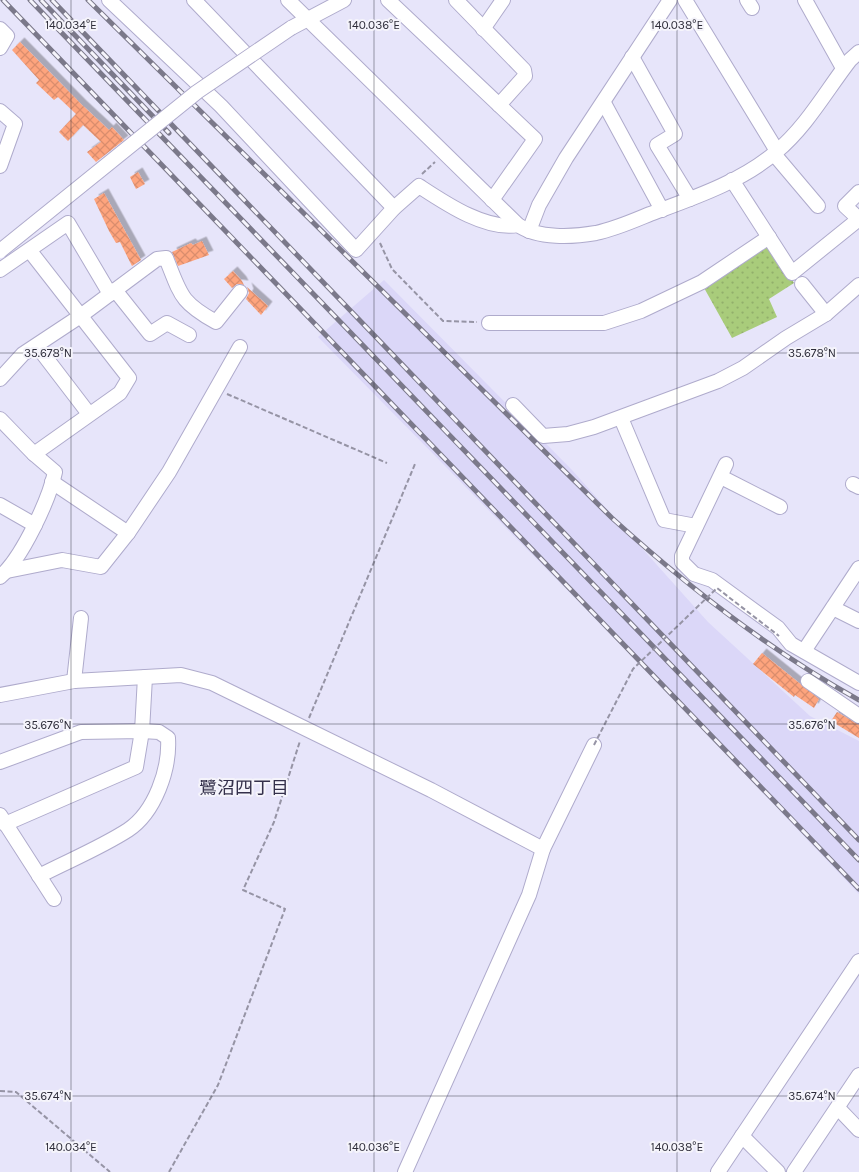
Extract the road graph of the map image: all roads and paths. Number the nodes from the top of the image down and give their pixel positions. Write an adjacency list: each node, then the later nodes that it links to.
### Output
1 (194, 0): 30 (street)
2 (288, 0): 11 (street)
3 (344, 0): 11 (street)
4 (388, 0): 19 (street)
5 (456, 0): 13 (street)
6 (503, 0): 13 (street)
7 (670, 0): 16 (street)
8 (685, 0): 21 (street)
9 (804, 0): 17 (street)
10 (117, 3): 33 (street)
11 (308, 19): 22 (street); 35 (street, bridge)
12 (0, 29): 14 (street)
13 (483, 29): 19 (street)
14 (0, 48)
15 (859, 52): 17 (street)
16 (632, 57): 18 (street); 27 (street)
17 (843, 68): 21 (street)
18 (604, 104): 31 (street); 32 (street)
19 (499, 105): 28 (street)
20 (0, 111): 23 (street)
21 (776, 152): 24 (street); 29 (street)
22 (444, 153): 25 (path); 28 (street)
23 (0, 166)
24 (732, 180): 27 (street); 34 (street)
25 (419, 186): 30 (street); 32 (street)
26 (859, 192): 34 (street)
27 (690, 199): 31 (street)
28 (492, 200): 32 (street)
29 (818, 206)
30 (394, 208): 33 (street)
31 (662, 210): 32 (street)
32 (523, 228)
33 (374, 230): 44 (path)
34 (769, 237): 44 (street)
35 (0, 251)
36 (30, 251): 37 (street); 40 (street); 43 (street)
37 (0, 270)
38 (802, 284): 42 (street)
39 (859, 285): 42 (street)
40 (113, 292): 41 (street); 43 (street); 45 (street)
41 (240, 292)
42 (826, 314): 52 (street)
43 (80, 317): 46 (street); 51 (street)
44 (489, 323)
45 (189, 335)
46 (37, 346): 48 (street); 51 (street)
47 (240, 347): 49 (street)
48 (1, 375)
49 (215, 389): 55 (path); 62 (street)
50 (514, 405): 52 (street)
51 (90, 414): 54 (street)
52 (621, 418): 61 (street)
53 (0, 419): 54 (street)
54 (34, 454): 57 (street)
55 (387, 463)
56 (415, 464): 76 (path)
57 (52, 482): 60 (street); 62 (street)
58 (0, 505): 60 (street)
59 (780, 507): 61 (street)
60 (35, 525): 64 (street)
61 (696, 526): 69 (street)
62 (128, 533): 64 (street)
63 (859, 568): 65 (street)
64 (4, 574)
65 (833, 608): 67 (street); 69 (street)
66 (81, 618): 72 (street)
67 (859, 621)
68 (778, 636): 78 (path, bridge)
69 (804, 651): 73 (street)
70 (145, 677): 72 (street); 76 (street); 77 (street)
71 (808, 680): 75 (street)
72 (74, 681): 74 (street)
73 (859, 683)
74 (0, 695)
75 (859, 716)
76 (304, 729): 81 (street); 91 (path)
77 (142, 731): 79 (street); 80 (street); 82 (street)
78 (594, 745): 81 (street)
79 (0, 762)
80 (2, 820): 82 (street)
81 (543, 849): 92 (street)
82 (38, 876): 83 (street)
83 (54, 899)
84 (859, 961): 89 (street)
85 (859, 1075): 87 (street)
86 (0, 1091): 90 (path)
87 (838, 1108): 88 (street); 95 (street)
88 (859, 1130)
89 (742, 1136): 93 (street); 94 (street)
90 (110, 1172)
91 (169, 1172)
92 (405, 1172)
93 (718, 1172)
94 (778, 1172)
95 (794, 1172)

